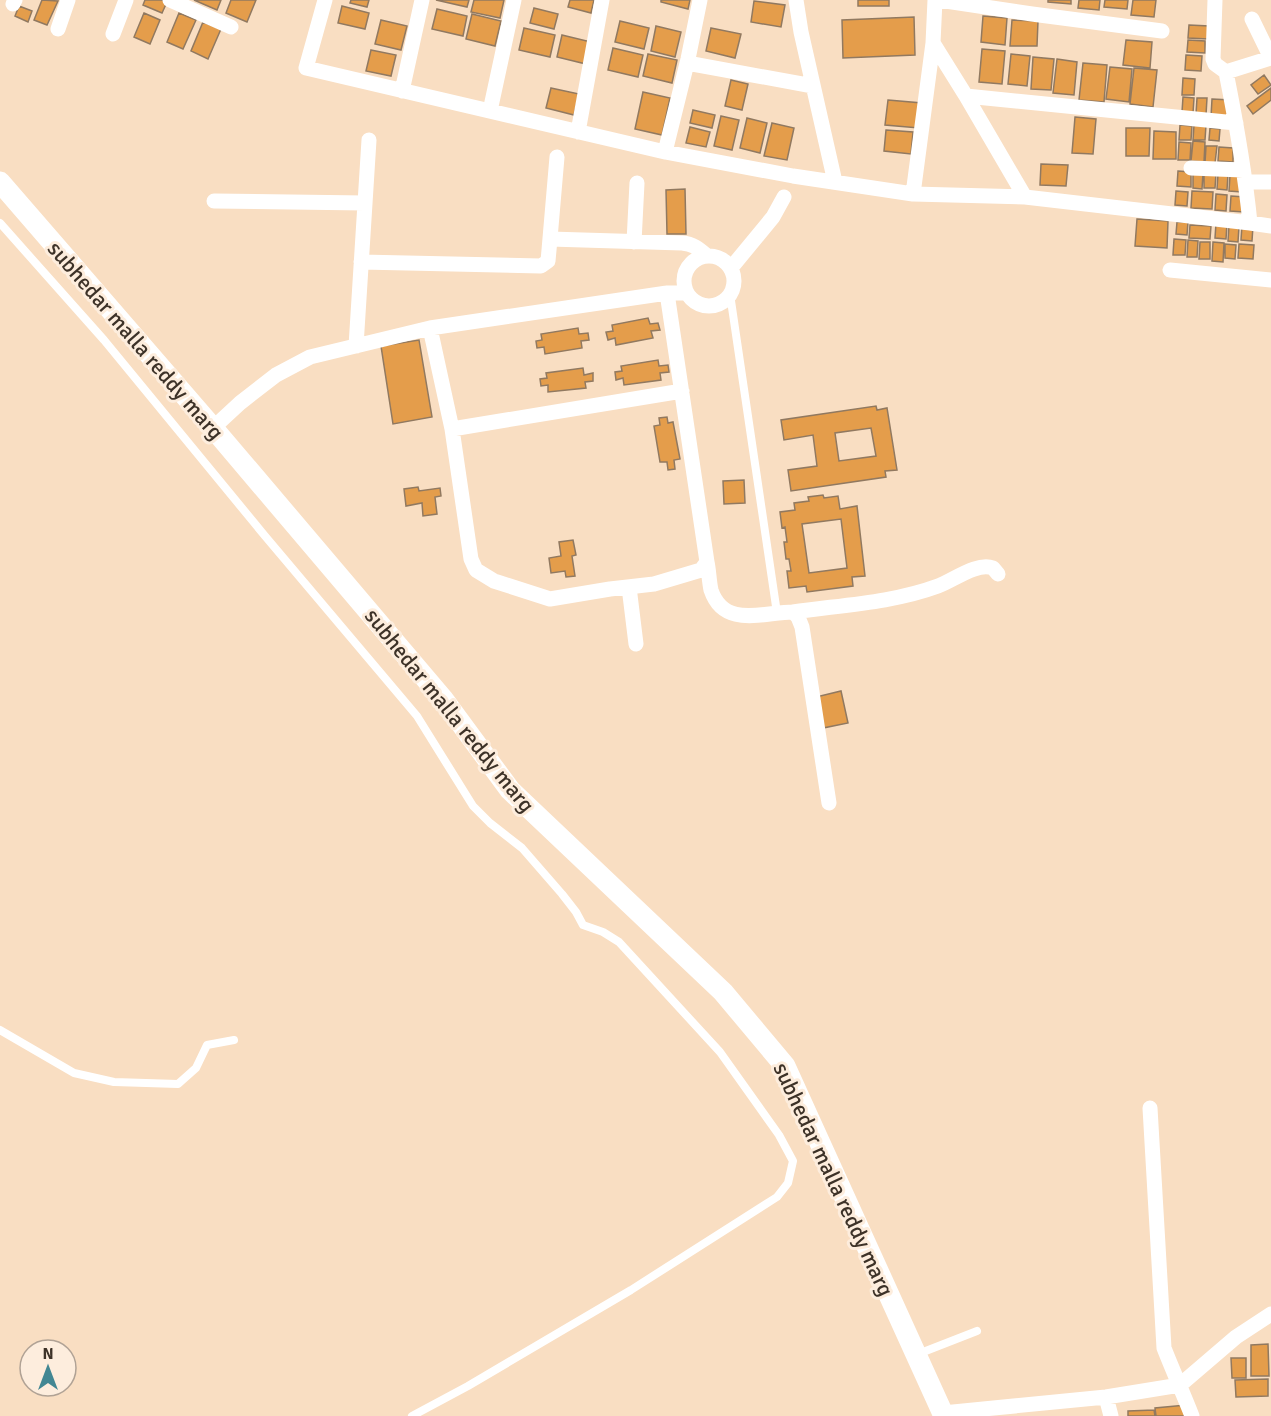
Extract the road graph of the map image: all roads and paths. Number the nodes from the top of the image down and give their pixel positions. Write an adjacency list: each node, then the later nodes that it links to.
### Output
1 (68, 0): 15 (street)
2 (126, 0): 17 (street)
3 (171, 0): 14 (street)
4 (325, 0): 23 (street)
5 (422, 0): 23 (street)
6 (514, 0): 25 (street)
7 (602, 0): 27 (street)
8 (700, 0): 20 (street)
9 (796, 0): 22 (street)
10 (937, 0): 12 (street); 18 (street)
11 (1215, 0): 21 (street)
12 (1033, 7): 16 (street)
13 (1252, 19): 19 (street)
14 (231, 27)
15 (58, 29)
16 (1162, 31)
17 (113, 34)
18 (933, 44): 24 (street); 37 (street)
19 (1271, 58): 21 (street)
20 (687, 63): 22 (street); 29 (street)
21 (1226, 72): 26 (street)
22 (813, 86): 34 (street)
23 (402, 91): 25 (street)
24 (966, 96): 26 (street); 39 (street)
25 (490, 111): 27 (street)
26 (1236, 123): 32 (street)
27 (578, 132): 29 (street)
28 (369, 140): 41 (street)
29 (665, 152): 34 (street)
30 (557, 157): 45 (street)
31 (1191, 168): 32 (street)
32 (1244, 176): 35 (street); 43 (street)
33 (0, 182): 58 (main road, subhedar malla reddy marg)
34 (835, 182): 37 (street)
35 (1271, 182)
36 (637, 183): 46 (street)
37 (913, 194): 39 (street)
38 (784, 197): 49 (street)
39 (1025, 197): 43 (street)
40 (214, 201): 41 (street)
41 (364, 203): 48 (street)
42 (0, 223): 77 (lane)
43 (1250, 223): 44 (street)
44 (1271, 226)
45 (550, 239): 46 (street); 48 (street)
46 (634, 242): 47 (street)
47 (706, 255): 49 (street); 53 (street)
48 (361, 262): 56 (street)
49 (731, 268): 54 (street)
50 (1170, 270): 51 (street)
51 (1271, 280)
52 (668, 293): 53 (street); 55 (street); 57 (street)
53 (686, 293): 54 (street)
54 (730, 294): 64 (lane)
55 (430, 328): 56 (street); 59 (street)
56 (356, 346): 58 (street)
57 (682, 391): 59 (street); 60 (street)
58 (213, 428): 72 (main road, subhedar malla reddy marg)
59 (452, 429): 62 (street)
60 (708, 562): 62 (street); 64 (street)
61 (998, 574): 63 (street)
62 (629, 587): 65 (street)
63 (793, 612): 64 (street); 66 (street)
64 (777, 613)
65 (636, 644)
66 (830, 803)
67 (0, 1030): 68 (lane)
68 (234, 1040)
69 (1150, 1108): 73 (street)
70 (1271, 1314): 73 (street)
71 (977, 1331): 72 (lane)
72 (916, 1354): 76 (main road, subhedar malla reddy marg)
73 (1180, 1385): 74 (street); 79 (street)
74 (1106, 1397): 75 (street); 78 (street)
75 (1033, 1410): 76 (street)
76 (944, 1414)
77 (412, 1416)
78 (1111, 1416)
79 (1192, 1416)

